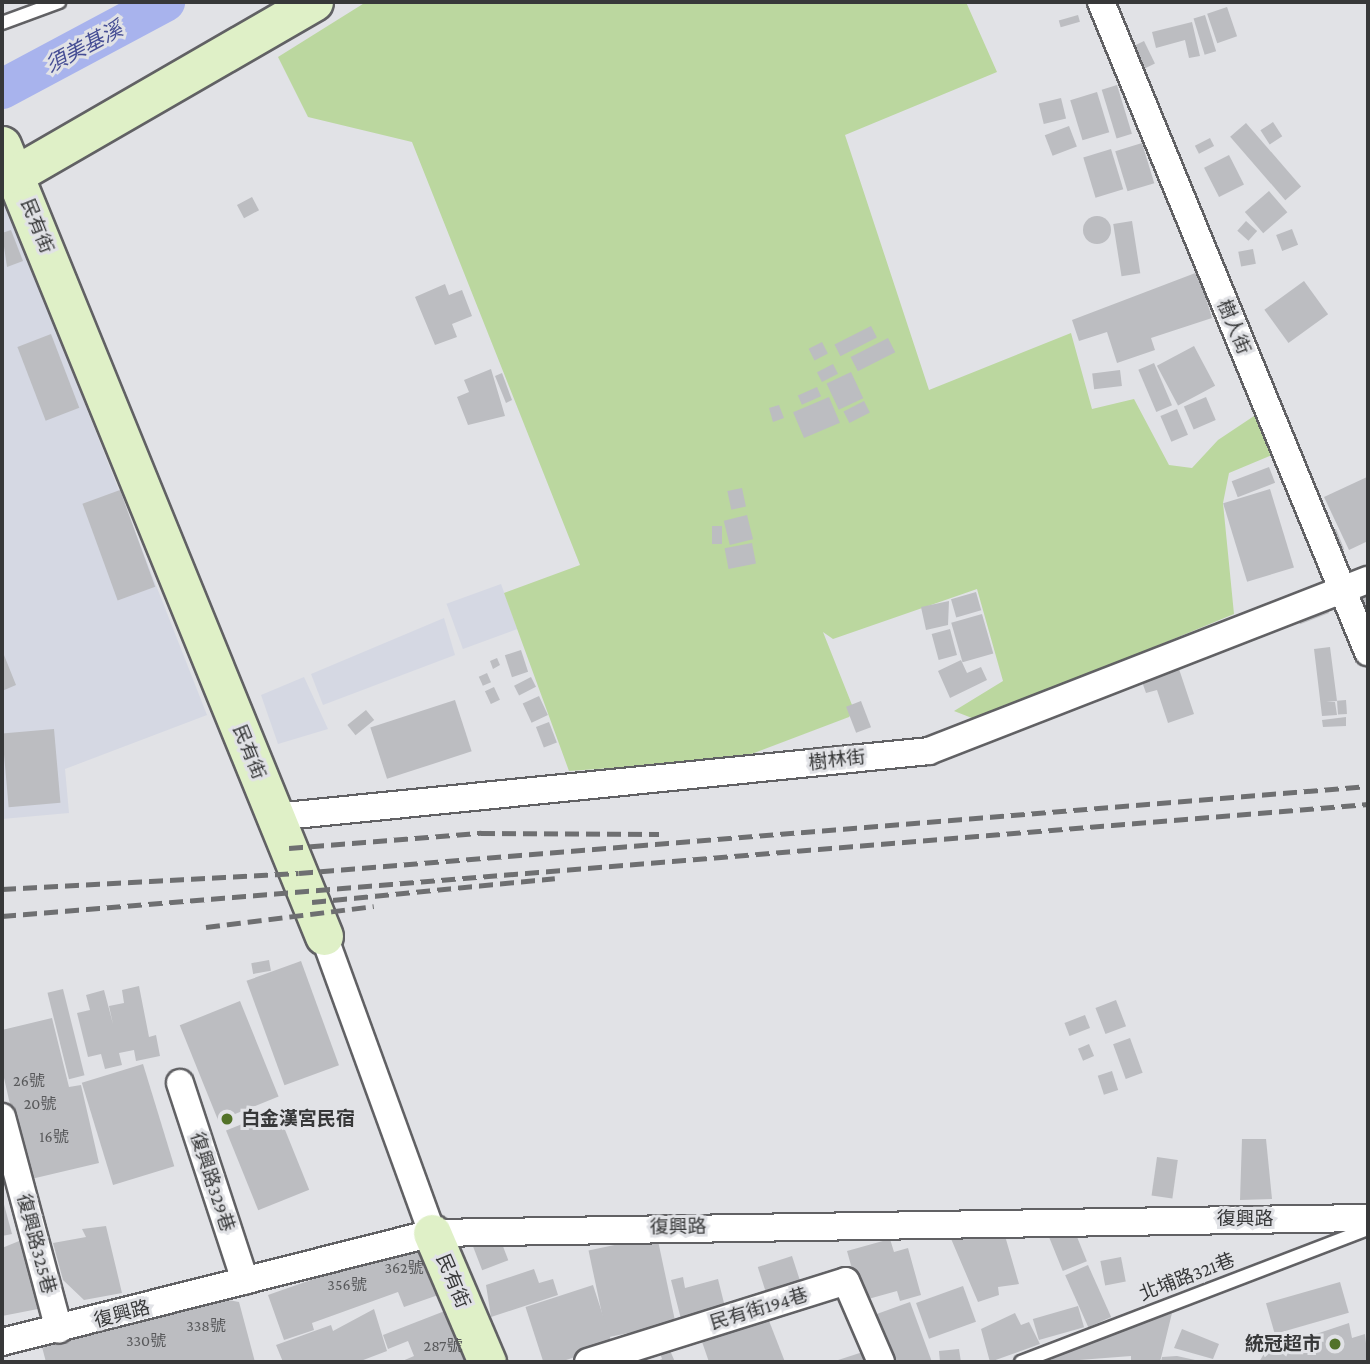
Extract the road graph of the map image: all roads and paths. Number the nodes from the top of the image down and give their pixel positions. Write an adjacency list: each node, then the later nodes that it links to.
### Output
1 (59, 2): 4 (lane)
2 (314, 2): 5 (street)
3 (1104, 3): 7 (street, 樹人街)
4 (2, 23)
5 (6, 154): 9 (street, 民有街)
6 (1368, 580): 7 (street, 樹林街)
7 (1343, 590): 8 (street, 樹人街); 9 (street, 樹林街)
8 (1368, 652)
9 (275, 817): 10 (street, 民有街)
10 (324, 936): 15 (street, 民有街)
11 (180, 1083): 16 (street, 復興路329巷)
12 (2, 1117): 17 (street, 復興路325巷)
13 (1368, 1218): 15 (street, 復興路)
14 (1368, 1228): 22 (lane, 北埔路321巷)
15 (432, 1233): 16 (street, 復興路); 19 (street, 民有街)
16 (245, 1281): 17 (street, 復興路)
17 (59, 1330): 18 (street, 復興路)
18 (2, 1342)
19 (487, 1362)
20 (588, 1362): 21 (street, 民有街194巷)
21 (881, 1362)
22 (1021, 1362)

